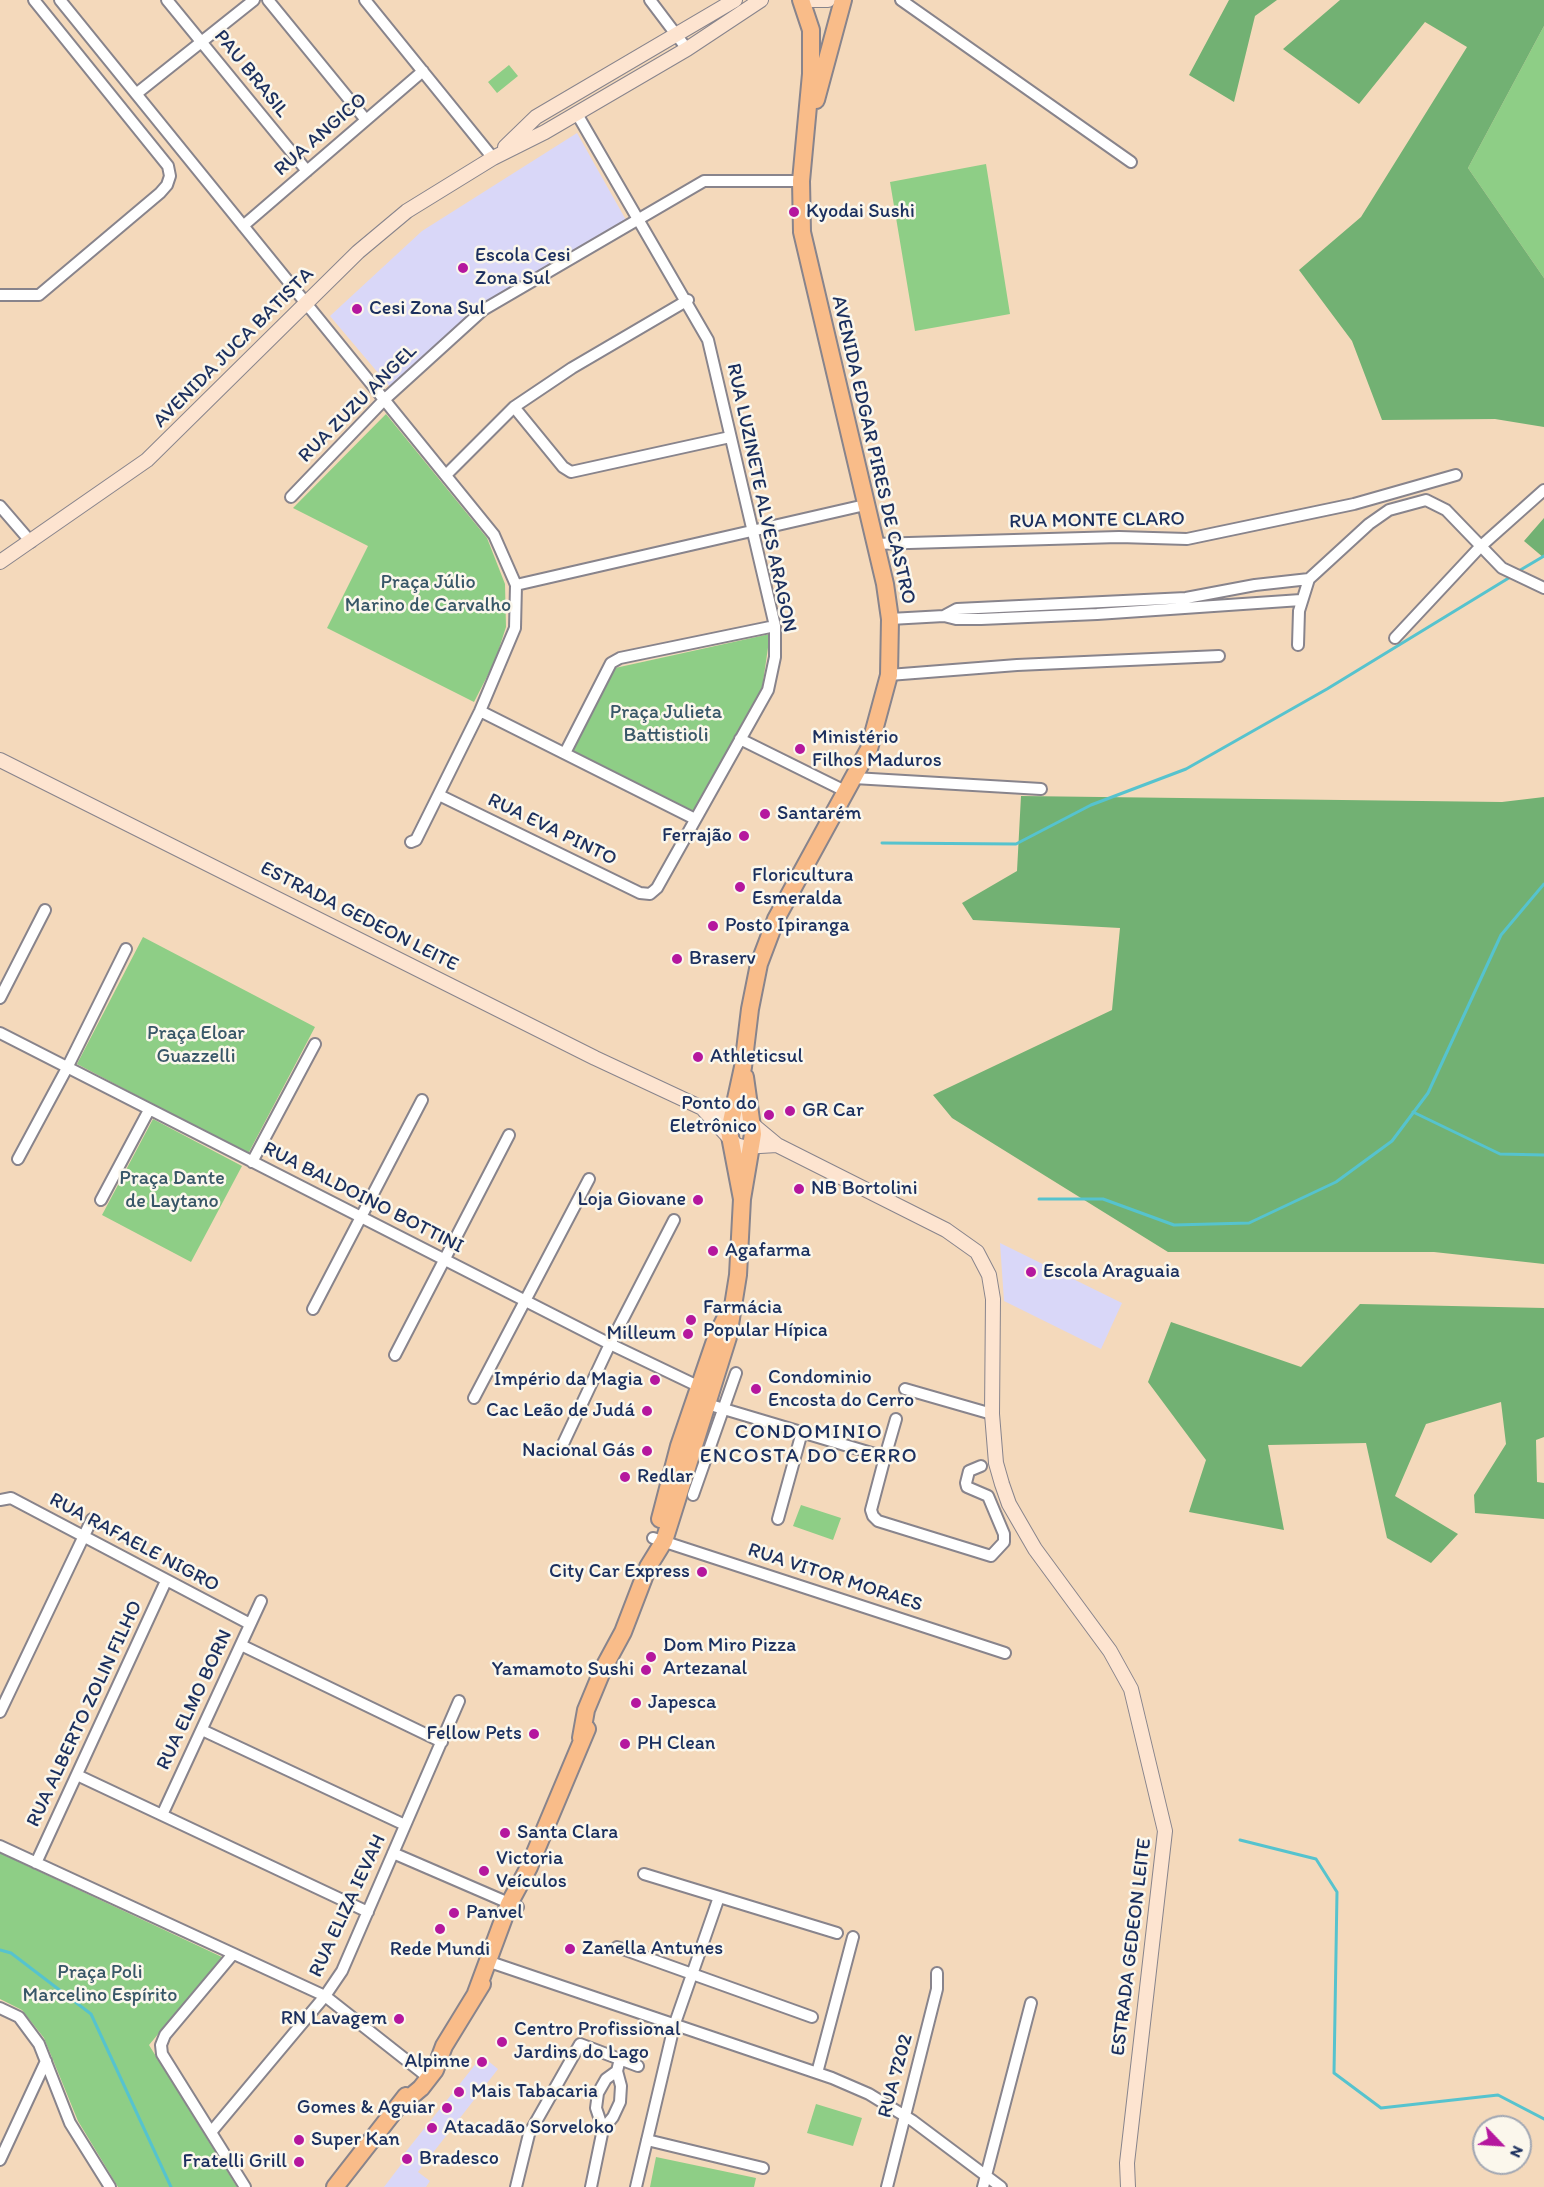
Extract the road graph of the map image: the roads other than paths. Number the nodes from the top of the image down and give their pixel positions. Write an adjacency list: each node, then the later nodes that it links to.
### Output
1 (34, 0): 31 (street)
2 (60, 0): 19 (street)
3 (167, 0): 16 (street, PAU BRASIL)
4 (254, 0): 16 (street)
5 (268, 0): 22 (street)
6 (365, 0): 18 (street)
7 (650, 0): 15 (street)
8 (735, 0): 15 (main road, AVENIDA JUCA BATISTA)
9 (761, 0): 17 (main road, AVENIDA JUCA BATISTA)
10 (801, 0): 24 (main road, AVENIDA EDGAR PIRES DE CASTRO)
11 (811, 0): 12 (main road)
12 (828, 0)
13 (843, 0): 24 (main road, AVENIDA EDGAR PIRES DE CASTRO)
14 (901, 0): 26 (street)
15 (676, 33): 17 (street); 21 (main road, AVENIDA JUCA BATISTA)
16 (202, 42): 19 (street); 27 (street, PAU BRASIL)
17 (687, 49): 20 (main road, AVENIDA JUCA BATISTA)
18 (423, 71): 22 (street, RUA ANGICO); 25 (street)
19 (136, 94): 30 (street)
20 (577, 114): 23 (main road, AVENIDA JUCA BATISTA); 29 (street, RUA LUZINETE ALVES ARAGON)
21 (536, 117): 23 (main road); 25 (main road, AVENIDA JUCA BATISTA)
22 (366, 120): 27 (street, RUA ANGICO)
23 (545, 132): 25 (main road, AVENIDA JUCA BATISTA)
24 (806, 138): 28 (main road, AVENIDA EDGAR PIRES DE CASTRO)
25 (493, 158): 33 (main road, AVENIDA JUCA BATISTA)
26 (1131, 162)
27 (307, 171): 30 (street, RUA ANGICO)
28 (801, 181): 29 (street, RUA ZUZU ANGEL); 41 (main road, AVENIDA EDGAR PIRES DE CASTRO)
29 (639, 217): 32 (street, RUA LUZINETE ALVES ARAGON); 34 (street, RUA ZUZU ANGEL)
30 (243, 226): 33 (street)
31 (0, 295)
32 (688, 300): 35 (street); 36 (street, RUA LUZINETE ALVES ARAGON)
33 (307, 303): 34 (street); 44 (main road, AVENIDA JUCA BATISTA)
34 (385, 399): 37 (street); 40 (street, RUA ZUZU ANGEL)
35 (514, 407): 36 (street); 37 (street)
36 (730, 438): 43 (street, RUA LUZINETE ALVES ARAGON)
37 (446, 475): 49 (street)
38 (1456, 475): 45 (street, RUA MONTE CLARO)
39 (1544, 490): 46 (street)
40 (291, 497)
41 (866, 505): 43 (street); 45 (main road, AVENIDA EDGAR PIRES DE CASTRO)
42 (0, 506): 44 (street)
43 (752, 531): 49 (street); 56 (street, RUA LUZINETE ALVES ARAGON)
44 (31, 542): 47 (main road, AVENIDA JUCA BATISTA)
45 (874, 544): 55 (main road, AVENIDA EDGAR PIRES DE CASTRO)
46 (1480, 547): 48 (street); 50 (street); 57 (street)
47 (0, 562)
48 (1309, 579): 51 (street); 52 (street)
49 (516, 585): 61 (street)
50 (1544, 588)
51 (1301, 600): 53 (street); 58 (street)
52 (1097, 602): 53 (street); 54 (street)
53 (1097, 614): 54 (street)
54 (944, 616): 55 (street)
55 (890, 619): 60 (main road, AVENIDA EDGAR PIRES DE CASTRO)
56 (775, 626): 62 (street, RUA LUZINETE ALVES ARAGON); 63 (street)
57 (1395, 638)
58 (1298, 645)
59 (1219, 656): 60 (street)
60 (889, 675): 65 (main road, AVENIDA EDGAR PIRES DE CASTRO)
61 (480, 711): 63 (street); 67 (street)
62 (740, 740): 65 (street); 68 (street, RUA LUZINETE ALVES ARAGON)
63 (565, 753): 68 (street)
64 (0, 760): 79 (main road, ESTRADA GEDEON LEITE)
65 (850, 785): 66 (street); 76 (main road, AVENIDA EDGAR PIRES DE CASTRO)
66 (1041, 789)
67 (439, 795): 69 (street); 70 (street, RUA EVA PINTO)
68 (695, 819): 70 (street, RUA LUZINETE ALVES ARAGON)
69 (411, 842)
70 (650, 894)
71 (45, 910): 73 (street)
72 (126, 949): 77 (street)
73 (0, 999)
74 (0, 1033): 77 (street, RUA BALDOINO BOTTINI)
75 (315, 1044): 88 (street)
76 (743, 1067): 81 (main road, AVENIDA EDGAR PIRES DE CASTRO); 82 (main road, AVENIDA EDGAR PIRES DE CASTRO)
77 (67, 1068): 80 (street, RUA BALDOINO BOTTINI); 87 (street)
78 (422, 1100): 92 (street)
79 (700, 1107): 81 (main road, ESTRADA GEDEON LEITE); 84 (main road, ESTRADA GEDEON LEITE)
80 (149, 1110): 88 (street, RUA BALDOINO BOTTINI); 91 (street)
81 (732, 1117): 82 (main road, ESTRADA GEDEON LEITE); 84 (main road, AVENIDA EDGAR PIRES DE CASTRO)
82 (752, 1125): 85 (main road, ESTRADA GEDEON LEITE); 86 (main road, AVENIDA EDGAR PIRES DE CASTRO)
83 (509, 1135): 94 (street)
84 (729, 1140): 86 (main road); 90 (main road, AVENIDA EDGAR PIRES DE CASTRO)
85 (777, 1145): 86 (main road); 103 (main road, ESTRADA GEDEON LEITE)
86 (752, 1147): 90 (main road, AVENIDA EDGAR PIRES DE CASTRO)
87 (18, 1159)
88 (252, 1162): 92 (street, RUA BALDOINO BOTTINI)
89 (590, 1179): 95 (street)
90 (742, 1199): 102 (main road, AVENIDA EDGAR PIRES DE CASTRO)
91 (101, 1200)
92 (361, 1217): 94 (street, RUA BALDOINO BOTTINI); 96 (street)
93 (674, 1220): 97 (street)
94 (443, 1259): 95 (street, RUA BALDOINO BOTTINI); 98 (street)
95 (525, 1301): 97 (street, RUA BALDOINO BOTTINI); 101 (street)
96 (313, 1309)
97 (610, 1344): 102 (street, RUA BALDOINO BOTTINI); 106 (street)
98 (395, 1355)
99 (736, 1373): 102 (street)
100 (905, 1389): 103 (street)
101 (474, 1398)
102 (710, 1398): 105 (street, RUA BALDOINO BOTTINI); 109 (street); 114 (main road, AVENIDA EDGAR PIRES DE CASTRO)
103 (992, 1414): 157 (main road, ESTRADA GEDEON LEITE)
104 (896, 1419): 107 (street)
105 (802, 1432): 107 (street, RUA BALDOINO BOTTINI); 112 (street)
106 (563, 1444)
107 (885, 1457): 108 (street)
108 (981, 1466)
109 (693, 1495)
110 (0, 1500): 113 (street, RUA RAFAELE NIGRO)
111 (92, 1519): 113 (street)
112 (778, 1519)
113 (84, 1535): 115 (street, RUA RAFAELE NIGRO); 121 (street)
114 (658, 1540): 119 (street, RUA VITOR MORAES); 132 (main road, AVENIDA EDGAR PIRES DE CASTRO)
115 (166, 1581): 117 (street, RUA RAFAELE NIGRO); 124 (street, RUA ALBERTO ZOLIN FILHO)
116 (261, 1601): 117 (street, RUA ELMO BORN)
117 (250, 1624): 118 (street, RUA ELMO BORN)
118 (241, 1645): 122 (street, RUA ELMO BORN); 123 (street)
119 (1005, 1653)
120 (459, 1701): 123 (street, RUA ELIZA IEVAH)
121 (0, 1712)
122 (202, 1730): 125 (street, RUA ELMO BORN); 126 (street)
123 (442, 1742): 126 (street, RUA ELIZA IEVAH)
124 (77, 1775): 125 (street); 129 (street, RUA ALBERTO ZOLIN FILHO)
125 (162, 1815): 133 (street)
126 (405, 1825): 128 (street, RUA ELIZA IEVAH)
127 (0, 1846): 129 (street)
128 (393, 1853): 132 (street); 133 (street, RUA ELIZA IEVAH)
129 (36, 1863): 137 (street)
130 (644, 1874): 131 (street)
131 (719, 1897): 134 (street); 140 (street)
132 (514, 1906): 138 (main road, AVENIDA EDGAR PIRES DE CASTRO)
133 (368, 1912): 141 (street, RUA ELIZA IEVAH)
134 (837, 1933)
135 (854, 1937): 150 (street)
136 (617, 1947): 140 (street)
137 (233, 1953): 141 (street); 154 (street)
138 (491, 1963): 145 (street); 151 (main road, AVENIDA EDGAR PIRES DE CASTRO)
139 (937, 1973): 152 (street, RUA 7202)
140 (692, 1974): 144 (street); 145 (street)
141 (325, 1996): 151 (street); 154 (street, RUA ELIZA IEVAH)
142 (1031, 2003): 159 (street)
143 (0, 2008): 147 (street)
144 (812, 2017)
145 (674, 2026): 150 (street); 155 (street)
146 (620, 2059): 148 (street); 149 (street); 163 (street)
147 (46, 2061): 156 (street); 160 (street)
148 (638, 2066)
149 (617, 2071): 153 (street); 153 (street)
150 (817, 2073): 152 (street)
151 (425, 2075): 162 (main road, AVENIDA EDGAR PIRES DE CASTRO)
152 (904, 2115): 159 (street); 166 (street, RUA 7202)
153 (603, 2129): 164 (street)
154 (212, 2131): 161 (street)
155 (647, 2140): 158 (street); 165 (street)
156 (0, 2160)
157 (1127, 2163): 168 (main road, ESTRADA GEDEON LEITE); 169 (main road, ESTRADA GEDEON LEITE)
158 (763, 2168)
159 (984, 2182): 167 (street)
160 (110, 2187)
161 (245, 2187)
162 (334, 2187)
163 (516, 2187)
164 (591, 2187)
165 (636, 2187)
166 (887, 2187)
167 (1001, 2187)
168 (1120, 2187)
169 (1128, 2187)

